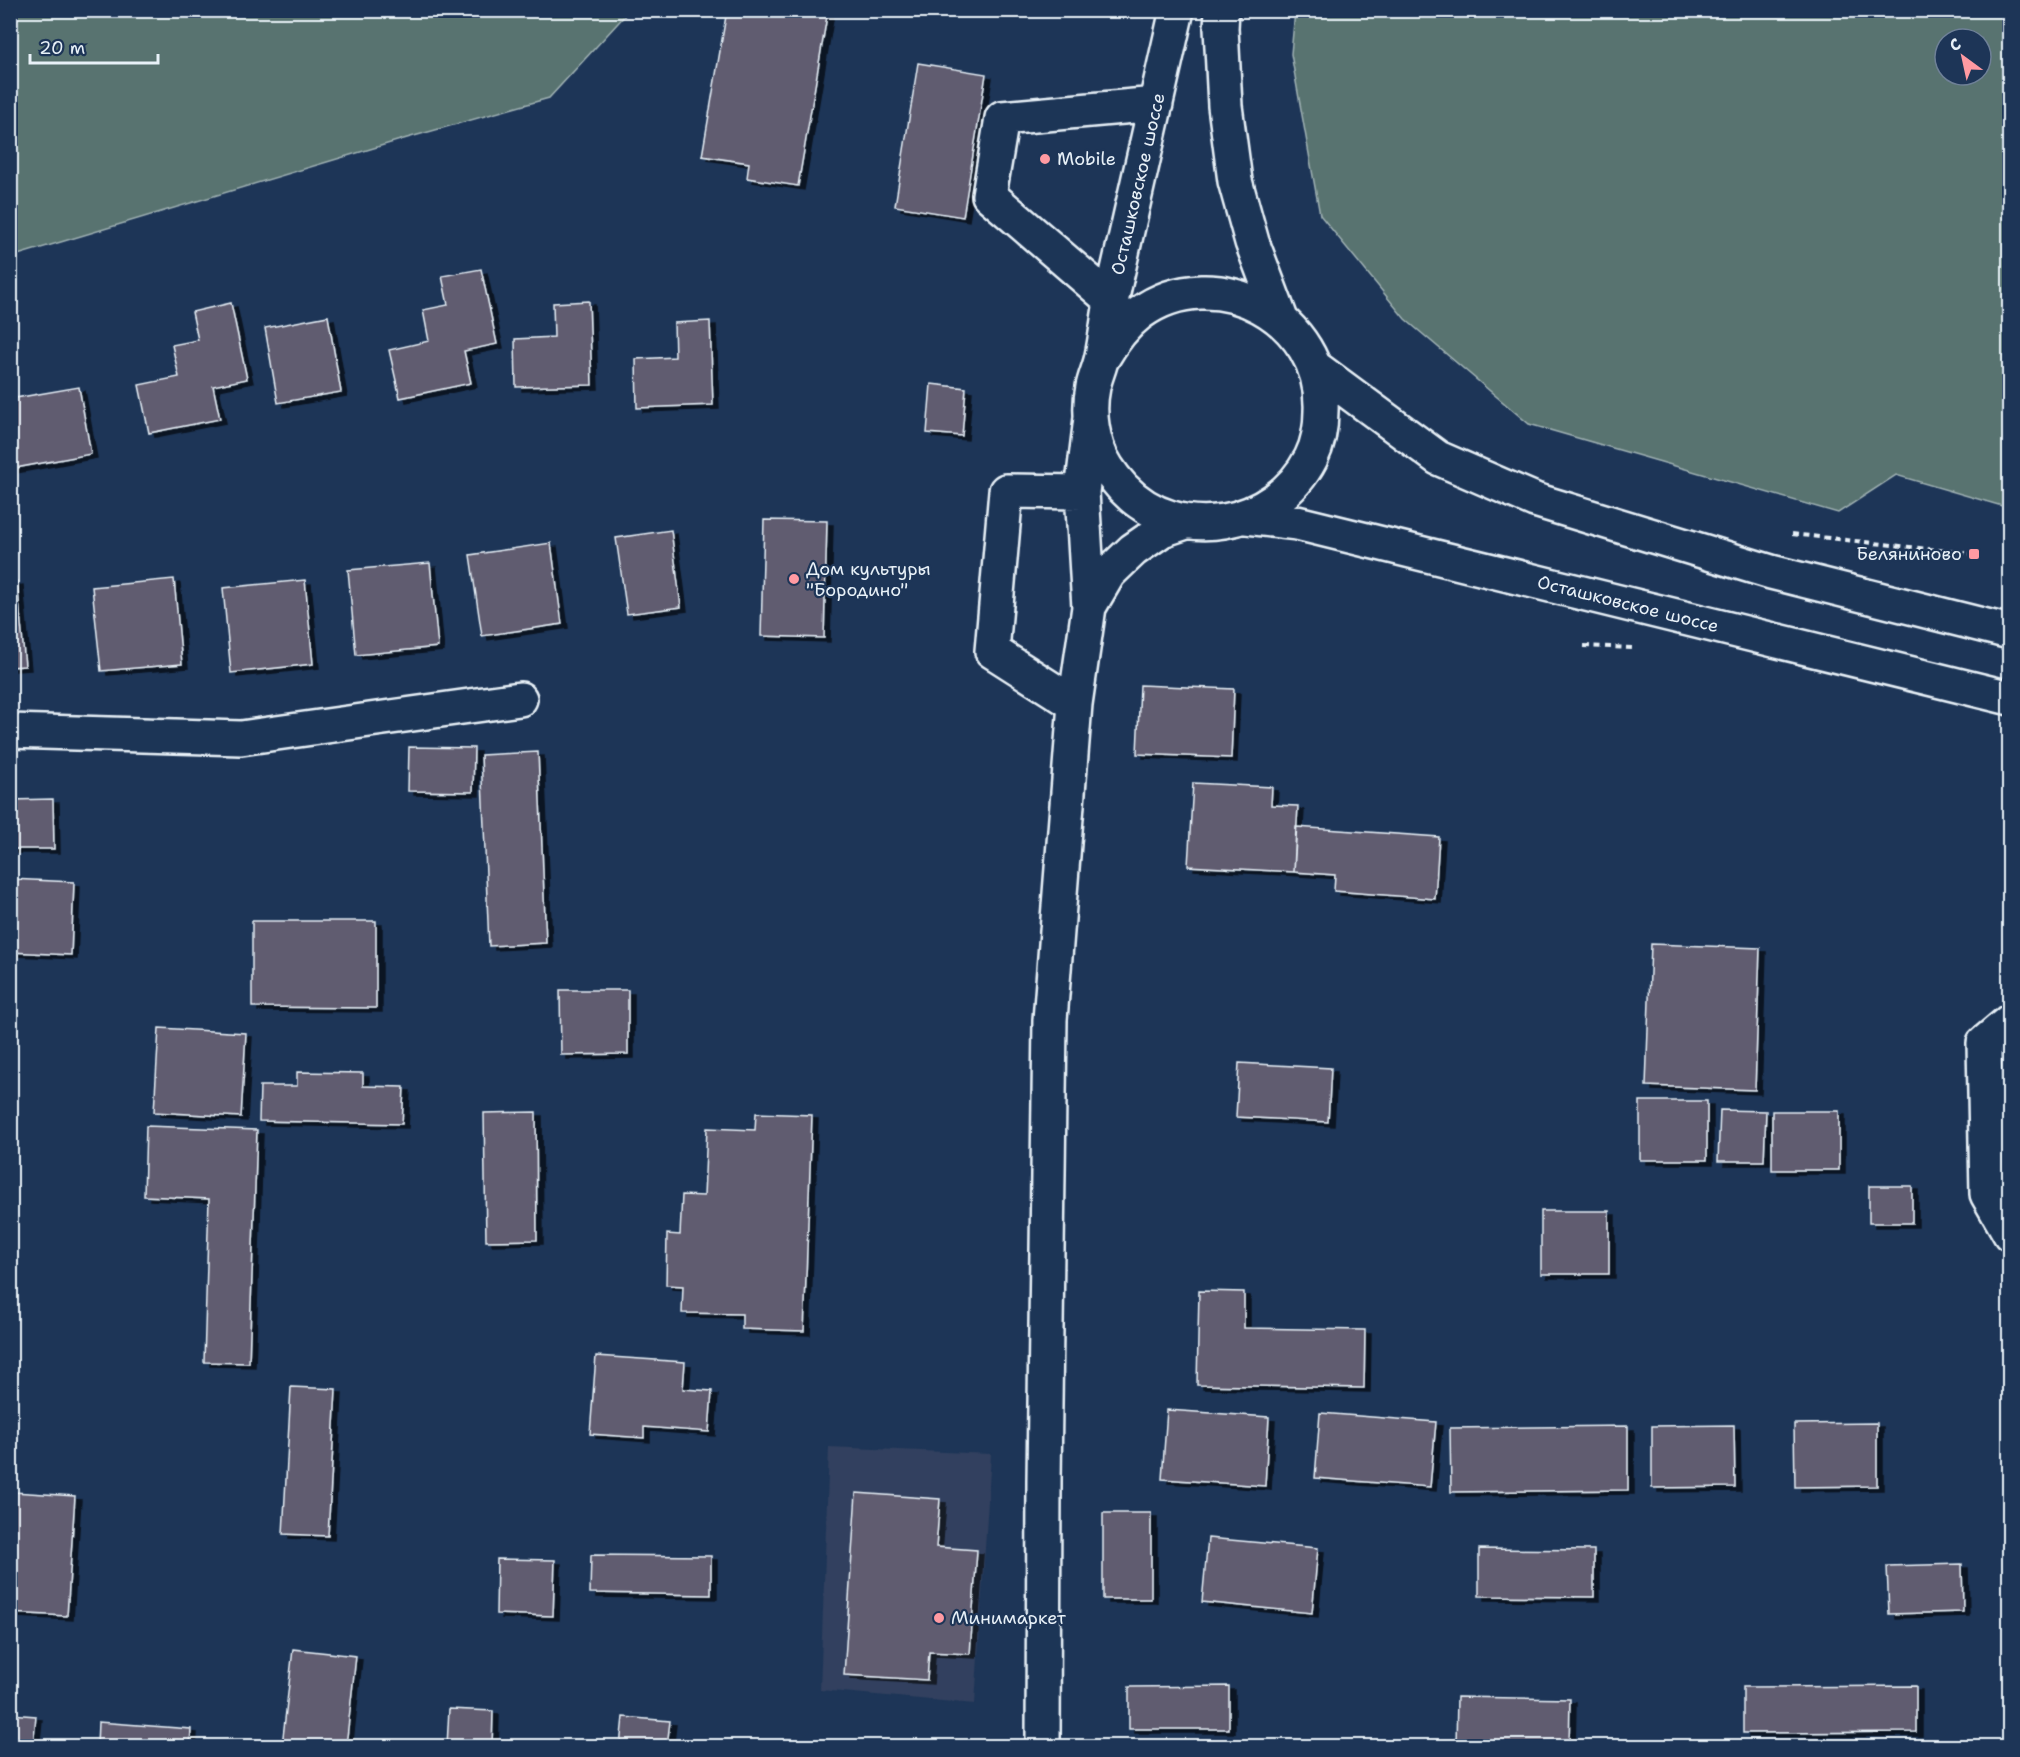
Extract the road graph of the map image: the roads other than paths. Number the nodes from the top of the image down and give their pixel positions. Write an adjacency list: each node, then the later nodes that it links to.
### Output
1 (1177, 10): 3 (street, Осташковское шоссе)
2 (1222, 10): 5 (street, Осташковское шоссе)
3 (1156, 104): 4 (street, Осташковское шоссе); 4 (street)
4 (1112, 301): 6 (street, Осташковское шоссе)
5 (1281, 320): 6 (street, Осташковское шоссе); 7 (street, Осташковское шоссе)
6 (1102, 359): 8 (street, Осташковское шоссе)
7 (1316, 368): 10 (street, Осташковское шоссе); 13 (street, Осташковское шоссе)
8 (1091, 418): 9 (street); 11 (street, Осташковское шоссе)
9 (1082, 492): 12 (street); 16 (street)
10 (1246, 517): 11 (street, Осташковское шоссе); 14 (street, Осташковское шоссе)
11 (1186, 522): 12 (street)
12 (1089, 607): 16 (street)
13 (2010, 632)
14 (2010, 698)
15 (520, 699): 17 (street)
16 (1075, 704): 20 (street)
17 (10, 731)
18 (2010, 1021): 19 (street)
19 (2010, 1234)
20 (1043, 1746)

